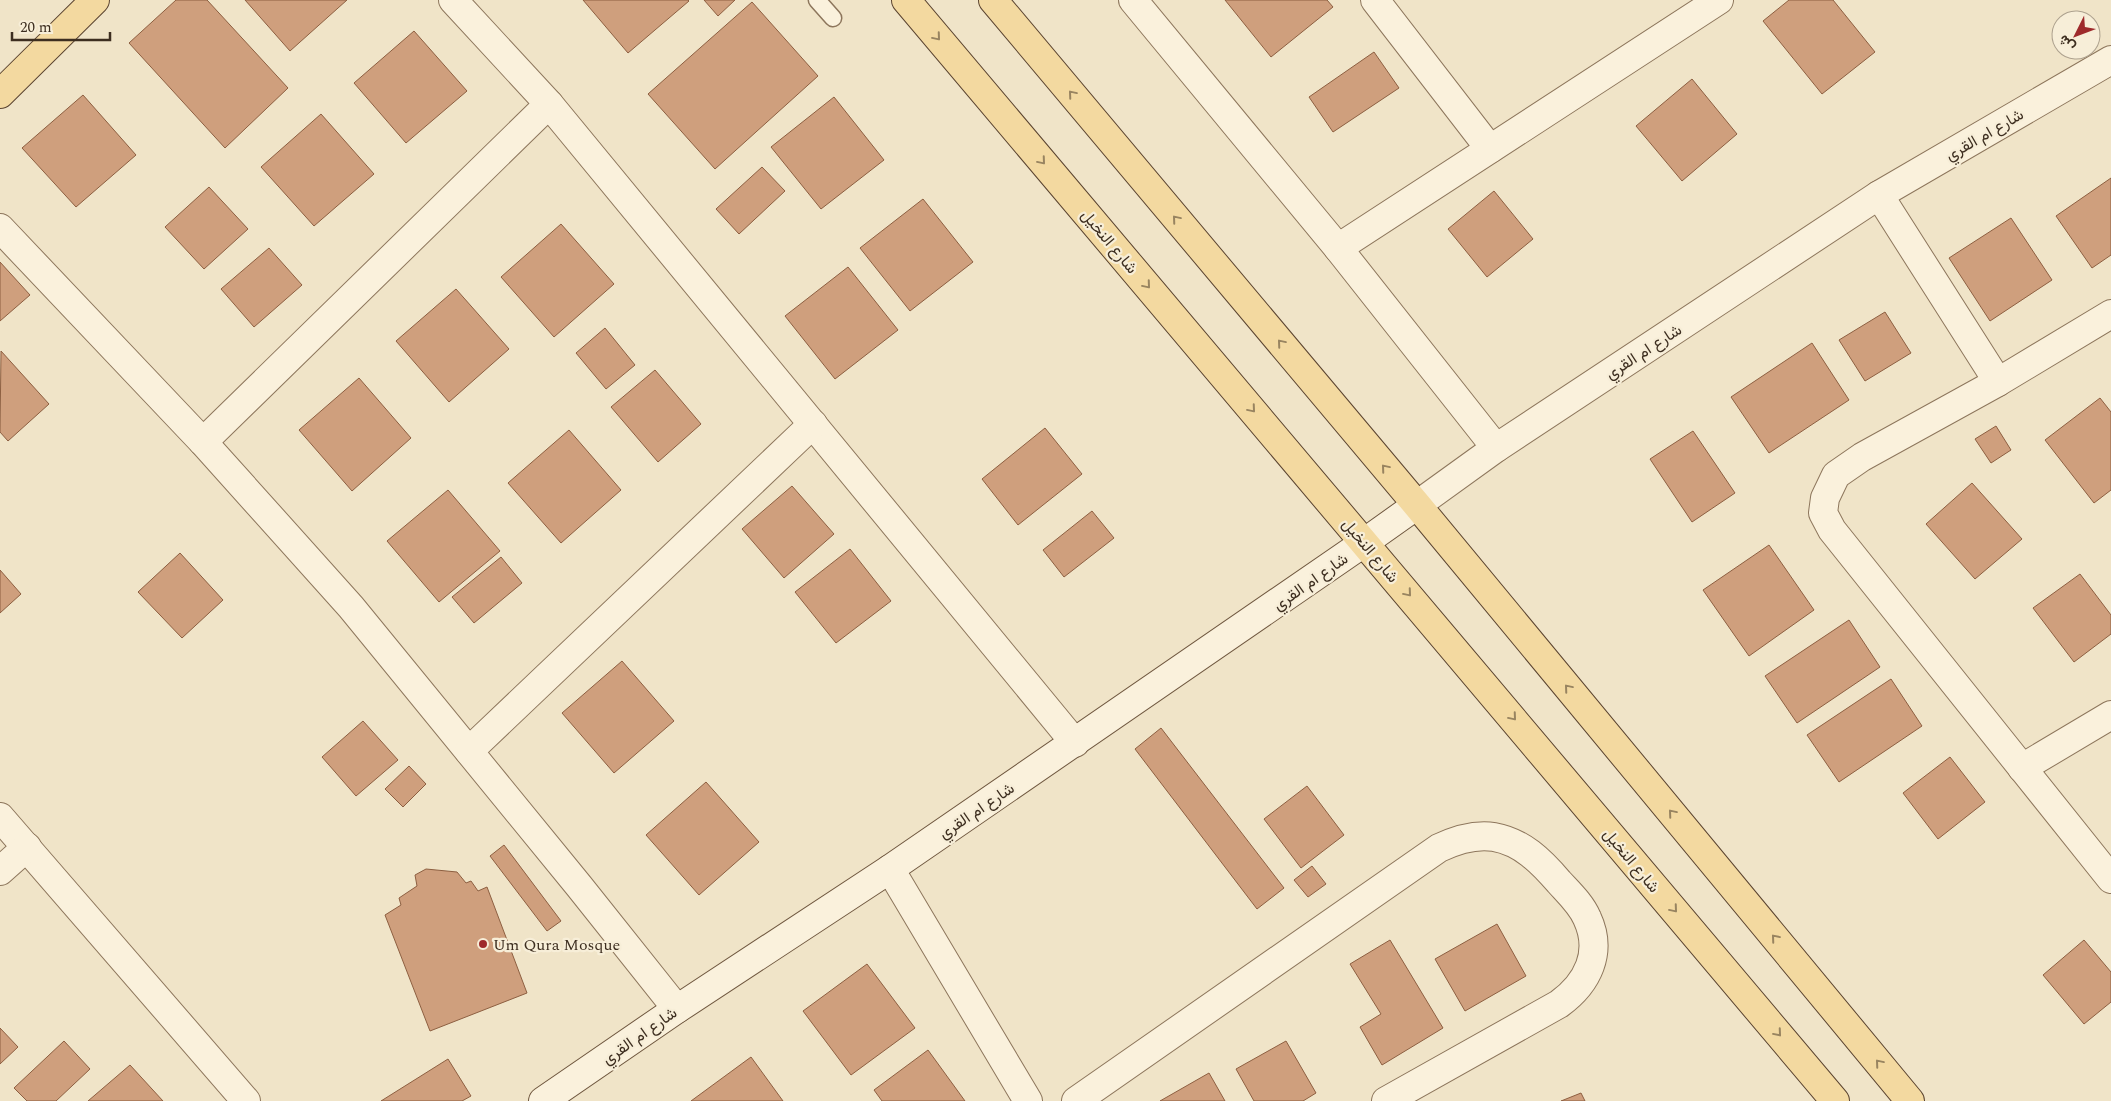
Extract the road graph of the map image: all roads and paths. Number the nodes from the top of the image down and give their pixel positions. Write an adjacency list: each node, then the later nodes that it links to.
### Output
1 (95, 0): 11 (main road)
2 (452, 0): 12 (street)
3 (817, 0): 9 (lane)
4 (906, 0): 23 (main road, شارع النخيل, one-way to 23)
5 (993, 0): 22 (main road, one-way to 5)
6 (1133, 0): 16 (street)
7 (1375, 0): 13 (street)
8 (1719, 0): 13 (street)
9 (833, 18)
10 (2111, 60): 14 (street, شارع ام القري)
11 (0, 94)
12 (549, 104): 19 (street); 20 (street)
13 (1490, 149): 16 (street)
14 (1879, 195): 18 (street); 21 (street, شارع ام القري)
15 (0, 228): 20 (street)
16 (1338, 248): 21 (street)
17 (2111, 314): 18 (street)
18 (1998, 382): 27 (street)
19 (812, 424): 25 (street); 26 (street)
20 (203, 442): 26 (street)
21 (1496, 448): 22 (street, شارع ام القري)
22 (1417, 505): 23 (street, شارع ام القري); 40 (main road, one-way to 22)
23 (1365, 542): 25 (street, شارع ام القري); 39 (main road, شارع النخيل, one-way to 39)
24 (2111, 715): 27 (street)
25 (1075, 743): 30 (street, شارع ام القري)
26 (469, 751): 33 (street)
27 (2022, 768): 32 (street)
28 (0, 817): 29 (street)
29 (27, 847): 31 (street); 34 (street)
30 (890, 870): 33 (street, شارع ام القري); 36 (street)
31 (0, 871)
32 (2111, 879)
33 (677, 1009): 35 (street, شارع ام القري)
34 (246, 1101)
35 (543, 1101)
36 (1028, 1101)
37 (1076, 1101): 38 (street)
38 (1386, 1101)
39 (1835, 1101)
40 (1910, 1101)

